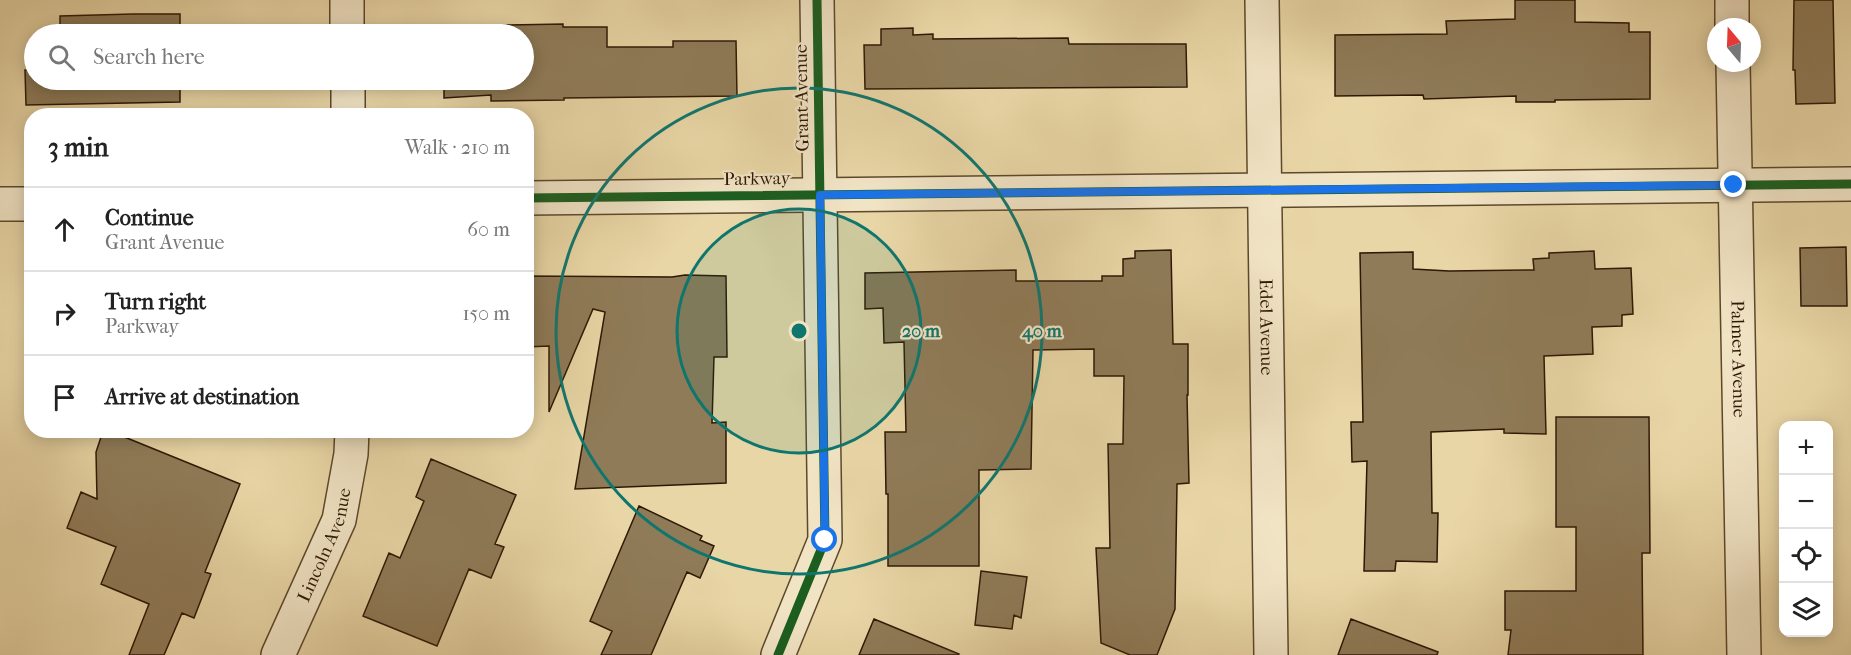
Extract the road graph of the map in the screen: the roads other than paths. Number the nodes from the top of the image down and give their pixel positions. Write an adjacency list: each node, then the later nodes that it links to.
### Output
1 (347, 0): 6 (street)
2 (817, 0): 13 (street, Grant Avenue)
3 (1262, 0): 12 (street, Edel Avenue)
4 (1732, 0): 5 (street)
5 (1732, 18)
6 (347, 24)
7 (1733, 72): 11 (street, Palmer Avenue)
8 (348, 90): 9 (street)
9 (348, 108)
10 (1851, 184): 11 (street, Parkway)
11 (1734, 185): 12 (street, Parkway); 21 (street, Palmer Avenue)
12 (1265, 190): 13 (street, Parkway); 20 (street, Edel Avenue)
13 (820, 195): 14 (street, Parkway); 19 (street, Grant Avenue)
14 (534, 198)
15 (0, 204): 16 (street)
16 (24, 204)
17 (352, 438): 18 (street, Lincoln Avenue)
18 (278, 655)
19 (778, 655)
20 (1271, 655)
21 (1744, 655)

